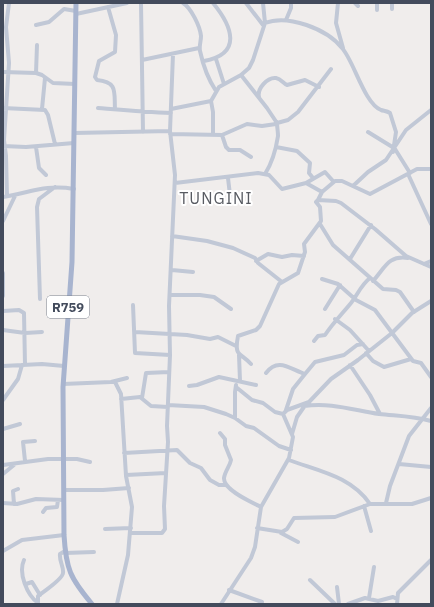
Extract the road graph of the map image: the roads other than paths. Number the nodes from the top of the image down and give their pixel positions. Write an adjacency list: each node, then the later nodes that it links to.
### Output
1 (9, 3): 20 (street)
2 (76, 3): 16 (main road, R759)
3 (127, 3): 13 (street)
4 (141, 3): 26 (street)
5 (183, 3): 22 (street)
6 (212, 3): 25 (street)
7 (246, 3): 18 (street)
8 (263, 3): 18 (street)
9 (291, 3): 17 (street)
10 (338, 3): 23 (street)
11 (377, 3): 15 (street)
12 (392, 3): 14 (street)
13 (108, 7): 16 (street); 43 (street)
14 (392, 9)
15 (377, 10)
16 (76, 12): 19 (street); 34 (main road, R759)
17 (286, 20): 18 (street); 23 (street)
18 (264, 24): 32 (street)
19 (36, 25)
20 (4, 27): 30 (street)
21 (38, 45): 31 (street)
22 (199, 48): 24 (street); 27 (street)
23 (343, 48): 59 (street)
24 (173, 54): 26 (street); 45 (street)
25 (216, 59): 27 (street); 35 (street)
26 (142, 60): 46 (street)
27 (204, 61): 37 (street)
28 (331, 69): 36 (street)
29 (3, 72): 30 (street)
30 (8, 73): 31 (street); 40 (street)
31 (36, 73): 33 (street)
32 (241, 75): 35 (street); 38 (street)
33 (45, 78): 34 (street); 42 (street)
34 (75, 84): 51 (main road, R759)
35 (224, 84): 37 (street)
36 (318, 87): 38 (street); 47 (street)
37 (216, 91): 39 (street)
38 (259, 97): 47 (street)
39 (211, 101): 45 (street); 52 (street)
40 (5, 108): 42 (street); 56 (street)
41 (98, 108): 43 (street)
42 (42, 109): 55 (street)
43 (114, 109): 46 (street)
44 (431, 110): 59 (street)
45 (171, 111): 46 (street); 49 (street)
46 (141, 113): 48 (street)
47 (277, 124): 53 (street); 58 (street)
48 (143, 132): 49 (street); 51 (street)
49 (170, 132): 52 (street); 68 (street)
50 (368, 132): 59 (street)
51 (74, 133): 54 (main road, R759)
52 (212, 134): 53 (street)
53 (222, 134): 60 (street)
54 (74, 143): 55 (street); 72 (main road, R759)
55 (55, 144): 57 (street)
56 (4, 146): 57 (street); 75 (street)
57 (36, 146): 64 (street)
58 (276, 147): 62 (street); 66 (street)
59 (394, 150): 63 (street); 70 (street)
60 (251, 157)
61 (431, 169): 63 (street)
62 (265, 174): 65 (street); 69 (street)
63 (409, 174): 70 (street); 80 (street)
64 (46, 175)
65 (228, 178): 68 (street); 77 (street)
66 (313, 178): 67 (street); 69 (street)
67 (333, 181): 70 (street); 73 (street)
68 (175, 183): 82 (street)
69 (306, 183): 73 (street)
70 (353, 186)
71 (55, 187): 72 (street); 74 (street); 100 (street)
72 (74, 189): 125 (main road, R759)
73 (322, 192): 76 (street)
74 (15, 196): 75 (street); 78 (street)
75 (5, 197)
76 (320, 200): 79 (street); 81 (street)
77 (228, 204)
78 (3, 221)
79 (320, 224): 83 (street); 85 (street)
80 (431, 224)
81 (370, 225): 84 (street); 85 (street)
82 (172, 236): 86 (street); 90 (street)
83 (304, 256): 86 (street); 95 (street)
84 (409, 258): 88 (street); 94 (street)
85 (350, 259): 94 (street)
86 (256, 261): 95 (street)
87 (431, 261): 88 (street)
88 (424, 264): 89 (street)
89 (431, 268)
90 (172, 270): 91 (street); 97 (street)
91 (193, 272)
92 (3, 273): 98 (street)
93 (322, 279): 96 (street)
94 (372, 280): 99 (street); 106 (street)
95 (282, 282): 116 (street)
96 (340, 285): 99 (street); 104 (street)
97 (170, 295): 103 (street); 113 (street)
98 (3, 296)
99 (354, 298): 107 (street); 112 (street)
100 (40, 299)
101 (431, 301): 106 (street)
102 (133, 305): 110 (street)
103 (231, 309)
104 (325, 309)
105 (3, 311): 111 (street)
106 (414, 312): 112 (street)
107 (335, 319): 114 (street); 115 (street)
108 (3, 330): 111 (street)
109 (42, 332): 111 (street)
110 (135, 332): 113 (street); 118 (street)
111 (25, 333): 122 (street)
112 (392, 333): 117 (street); 120 (street)
113 (170, 334): 116 (street); 118 (street)
114 (314, 341)
115 (363, 344): 117 (street); 128 (street)
116 (236, 346): 119 (street)
117 (367, 352): 120 (street); 123 (street)
118 (170, 355): 126 (street)
119 (239, 355): 121 (street); 131 (street)
120 (411, 359): 129 (street)
121 (251, 364)
122 (24, 365): 124 (street); 125 (street); 139 (street)
123 (350, 365): 140 (street); 144 (street)
124 (3, 366)
125 (64, 366): 133 (main road, R759)
126 (169, 372): 138 (street); 141 (street)
127 (266, 373): 128 (street)
128 (305, 374): 143 (street)
129 (431, 377)
130 (127, 378): 132 (street)
131 (239, 380): 134 (street); 135 (street); 136 (street)
132 (115, 382): 133 (street); 137 (street)
133 (63, 384): 156 (main road, R759)
134 (256, 385)
135 (189, 386)
136 (236, 386): 143 (street); 145 (street)
137 (121, 398): 138 (street); 155 (street)
138 (142, 398): 141 (street)
139 (3, 400)
140 (305, 404): 143 (street); 144 (street); 151 (street)
141 (168, 406): 145 (street); 153 (street)
142 (431, 408): 146 (street)
143 (284, 413): 151 (street)
144 (380, 414): 146 (street)
145 (235, 418): 154 (street)
146 (422, 418): 147 (street); 160 (street)
147 (431, 421)
148 (20, 424): 149 (street)
149 (3, 429)
150 (220, 433): 167 (street)
151 (292, 434): 154 (street)
152 (35, 440): 158 (street)
153 (167, 449): 155 (street); 164 (street); 167 (street)
154 (291, 450): 157 (street)
155 (124, 453): 166 (street)
156 (63, 458): 158 (street); 159 (street); 170 (main road, R759)
157 (289, 460): 177 (street); 179 (street)
158 (25, 461): 161 (street)
159 (90, 462)
160 (399, 464): 163 (street); 175 (street)
161 (14, 465): 162 (street); 165 (street)
162 (3, 466)
163 (431, 467)
164 (166, 473): 166 (street); 183 (street)
165 (3, 474)
166 (126, 475): 168 (street)
167 (226, 486): 179 (street)
168 (129, 488): 170 (street); 183 (street)
169 (18, 489): 176 (street)
170 (64, 490): 173 (main road, R759)
171 (431, 498): 175 (street)
172 (58, 500): 173 (street); 176 (street); 180 (street)
173 (64, 500): 186 (main road, R759)
174 (3, 503): 176 (street)
175 (386, 503): 177 (street)
176 (14, 504)
177 (370, 504): 178 (street)
178 (364, 506): 184 (street); 185 (street)
179 (261, 507): 181 (street)
180 (43, 512)
181 (257, 528): 185 (street); 197 (street)
182 (105, 529): 183 (street)
183 (131, 531): 205 (street)
184 (371, 531)
185 (280, 533): 187 (street)
186 (64, 535): 188 (street); 189 (main road, R759)
187 (298, 542)
188 (3, 551)
189 (65, 552): 190 (street); 198 (street); 204 (main road, R759)
190 (94, 552)
191 (24, 560): 195 (street)
192 (431, 560): 200 (street)
193 (374, 566): 199 (street)
194 (310, 580): 207 (street)
195 (26, 584): 198 (street); 203 (street)
196 (337, 587): 208 (street)
197 (230, 590): 201 (street); 206 (street)
198 (40, 595): 203 (street)
199 (368, 598): 202 (street); 209 (street)
200 (397, 599): 202 (street); 210 (street)
201 (262, 602)
202 (379, 603)
203 (38, 604)
204 (92, 604)
205 (117, 604)
206 (221, 604)
207 (333, 604)
208 (339, 604)
209 (348, 604)
210 (397, 604)

